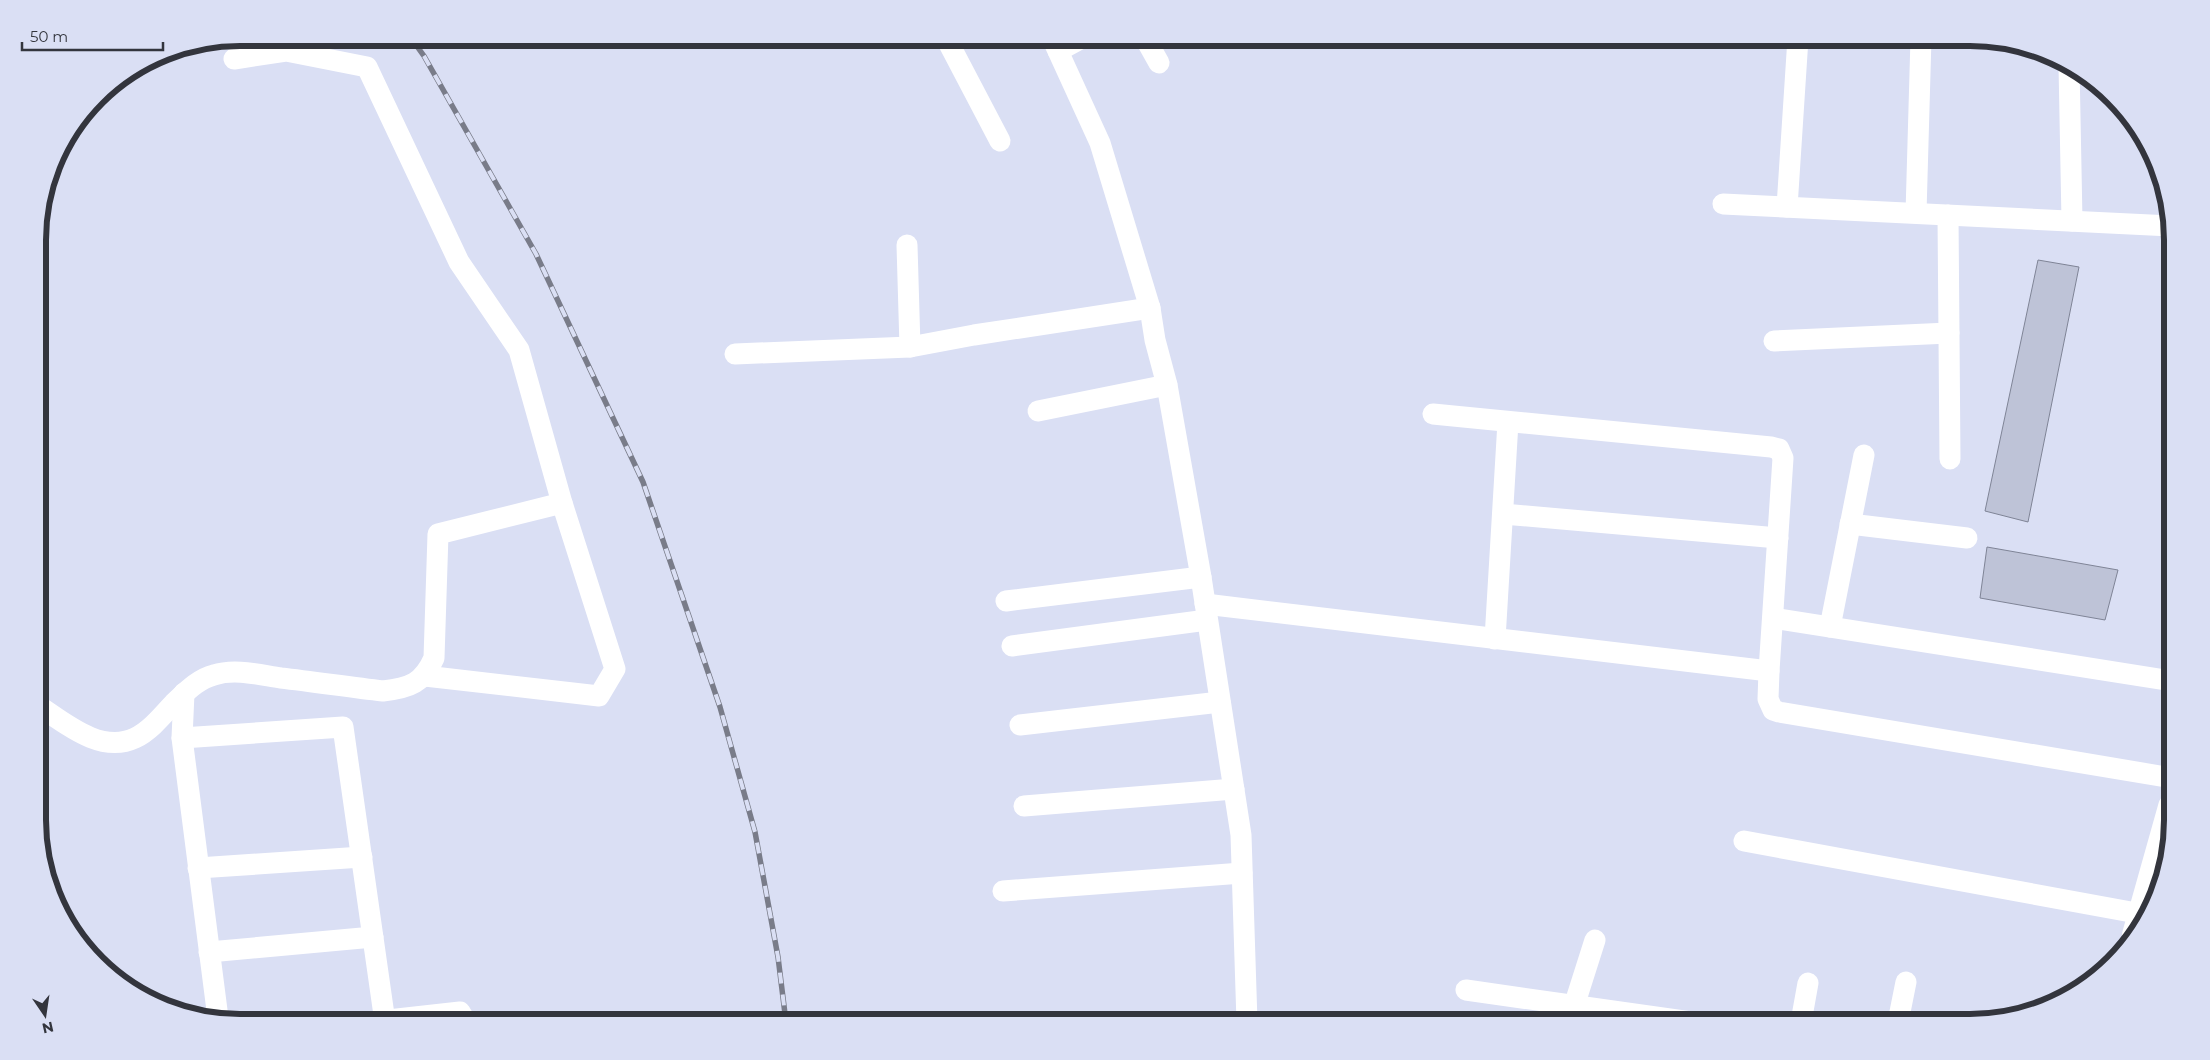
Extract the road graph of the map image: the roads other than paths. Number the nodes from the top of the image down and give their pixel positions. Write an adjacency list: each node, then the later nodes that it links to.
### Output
1 (950, 46): 9 (street)
2 (1056, 46): 17 (street)
3 (1149, 46): 7 (street)
4 (1797, 46): 11 (street)
5 (1921, 46): 12 (street)
6 (234, 59): 28 (street)
7 (1159, 64)
8 (2069, 73): 14 (street)
9 (1000, 141)
10 (1723, 204): 11 (street)
11 (1787, 207): 12 (street)
12 (1916, 214): 13 (street)
13 (1948, 215): 14 (street); 18 (street)
14 (2072, 221): 15 (street)
15 (2163, 226)
16 (907, 245): 20 (street)
17 (1150, 308): 20 (street); 22 (street)
18 (1949, 333): 19 (street); 27 (street)
19 (1774, 341)
20 (910, 348): 21 (street)
21 (735, 354)
22 (1167, 385): 23 (street); 33 (street)
23 (1038, 411)
24 (1433, 414): 25 (street)
25 (1508, 422): 29 (street); 31 (street)
26 (1864, 455): 30 (street)
27 (1950, 459)
28 (562, 503): 41 (street); 41 (street)
29 (1503, 514): 31 (street); 38 (street)
30 (1850, 524): 32 (street); 37 (street)
31 (1778, 538): 36 (street)
32 (1967, 538)
33 (1201, 577): 34 (street); 35 (street)
34 (1006, 601)
35 (1206, 612): 38 (street); 39 (street); 44 (street)
36 (1773, 618): 37 (street); 40 (street)
37 (1830, 627): 42 (street)
38 (1495, 640): 40 (street)
39 (1012, 646)
40 (1769, 671): 48 (street)
41 (425, 676): 43 (street)
42 (2164, 680)
43 (184, 693): 45 (street); 47 (street)
44 (1220, 702): 46 (street); 49 (street)
45 (46, 710)
46 (1020, 725)
47 (182, 738): 53 (street); 54 (street)
48 (2164, 777)
49 (1234, 789): 50 (street); 55 (street)
50 (1024, 806)
51 (1744, 841): 58 (street)
52 (2162, 841): 57 (main road)
53 (362, 857): 54 (street); 59 (street)
54 (198, 868): 61 (street)
55 (1242, 873): 56 (street); 70 (street)
56 (1003, 891)
57 (2144, 905)
58 (2134, 923)
59 (373, 937): 61 (street); 67 (street)
60 (1595, 940): 66 (street)
61 (209, 952): 65 (street)
62 (1906, 982): 73 (street)
63 (1808, 984): 72 (street)
64 (1466, 990): 66 (street)
65 (217, 1012)
66 (1585, 1012): 71 (street)
67 (379, 1014)
68 (444, 1014): 69 (street)
69 (461, 1014)
70 (1247, 1014)
71 (1606, 1014)
72 (1802, 1014)
73 (1900, 1014)

